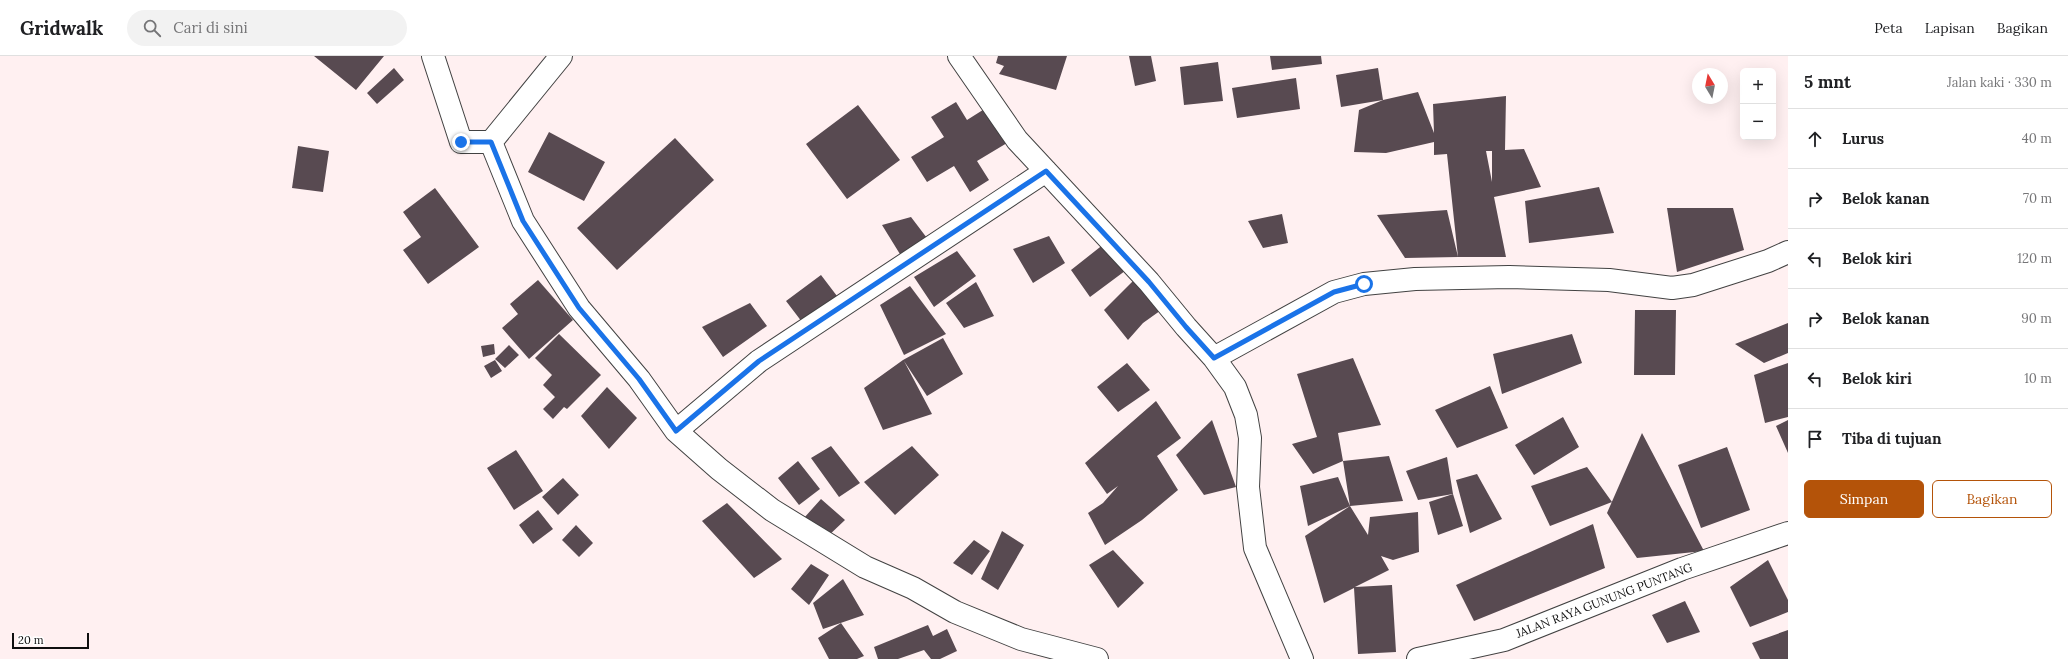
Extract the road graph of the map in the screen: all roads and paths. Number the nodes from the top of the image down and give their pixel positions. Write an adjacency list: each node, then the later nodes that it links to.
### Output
1 (432, 56): 4 (street)
2 (561, 56): 4 (street)
3 (959, 56): 5 (street)
4 (491, 142): 8 (street)
5 (1046, 171): 7 (street); 8 (street)
6 (1788, 252): 7 (street)
7 (1214, 358): 11 (street)
8 (676, 431): 10 (street)
9 (1788, 533): 12 (street, JALAN RAYA GUNUNG PUNTANG)
10 (1097, 659)
11 (1302, 659)
12 (1418, 659)

